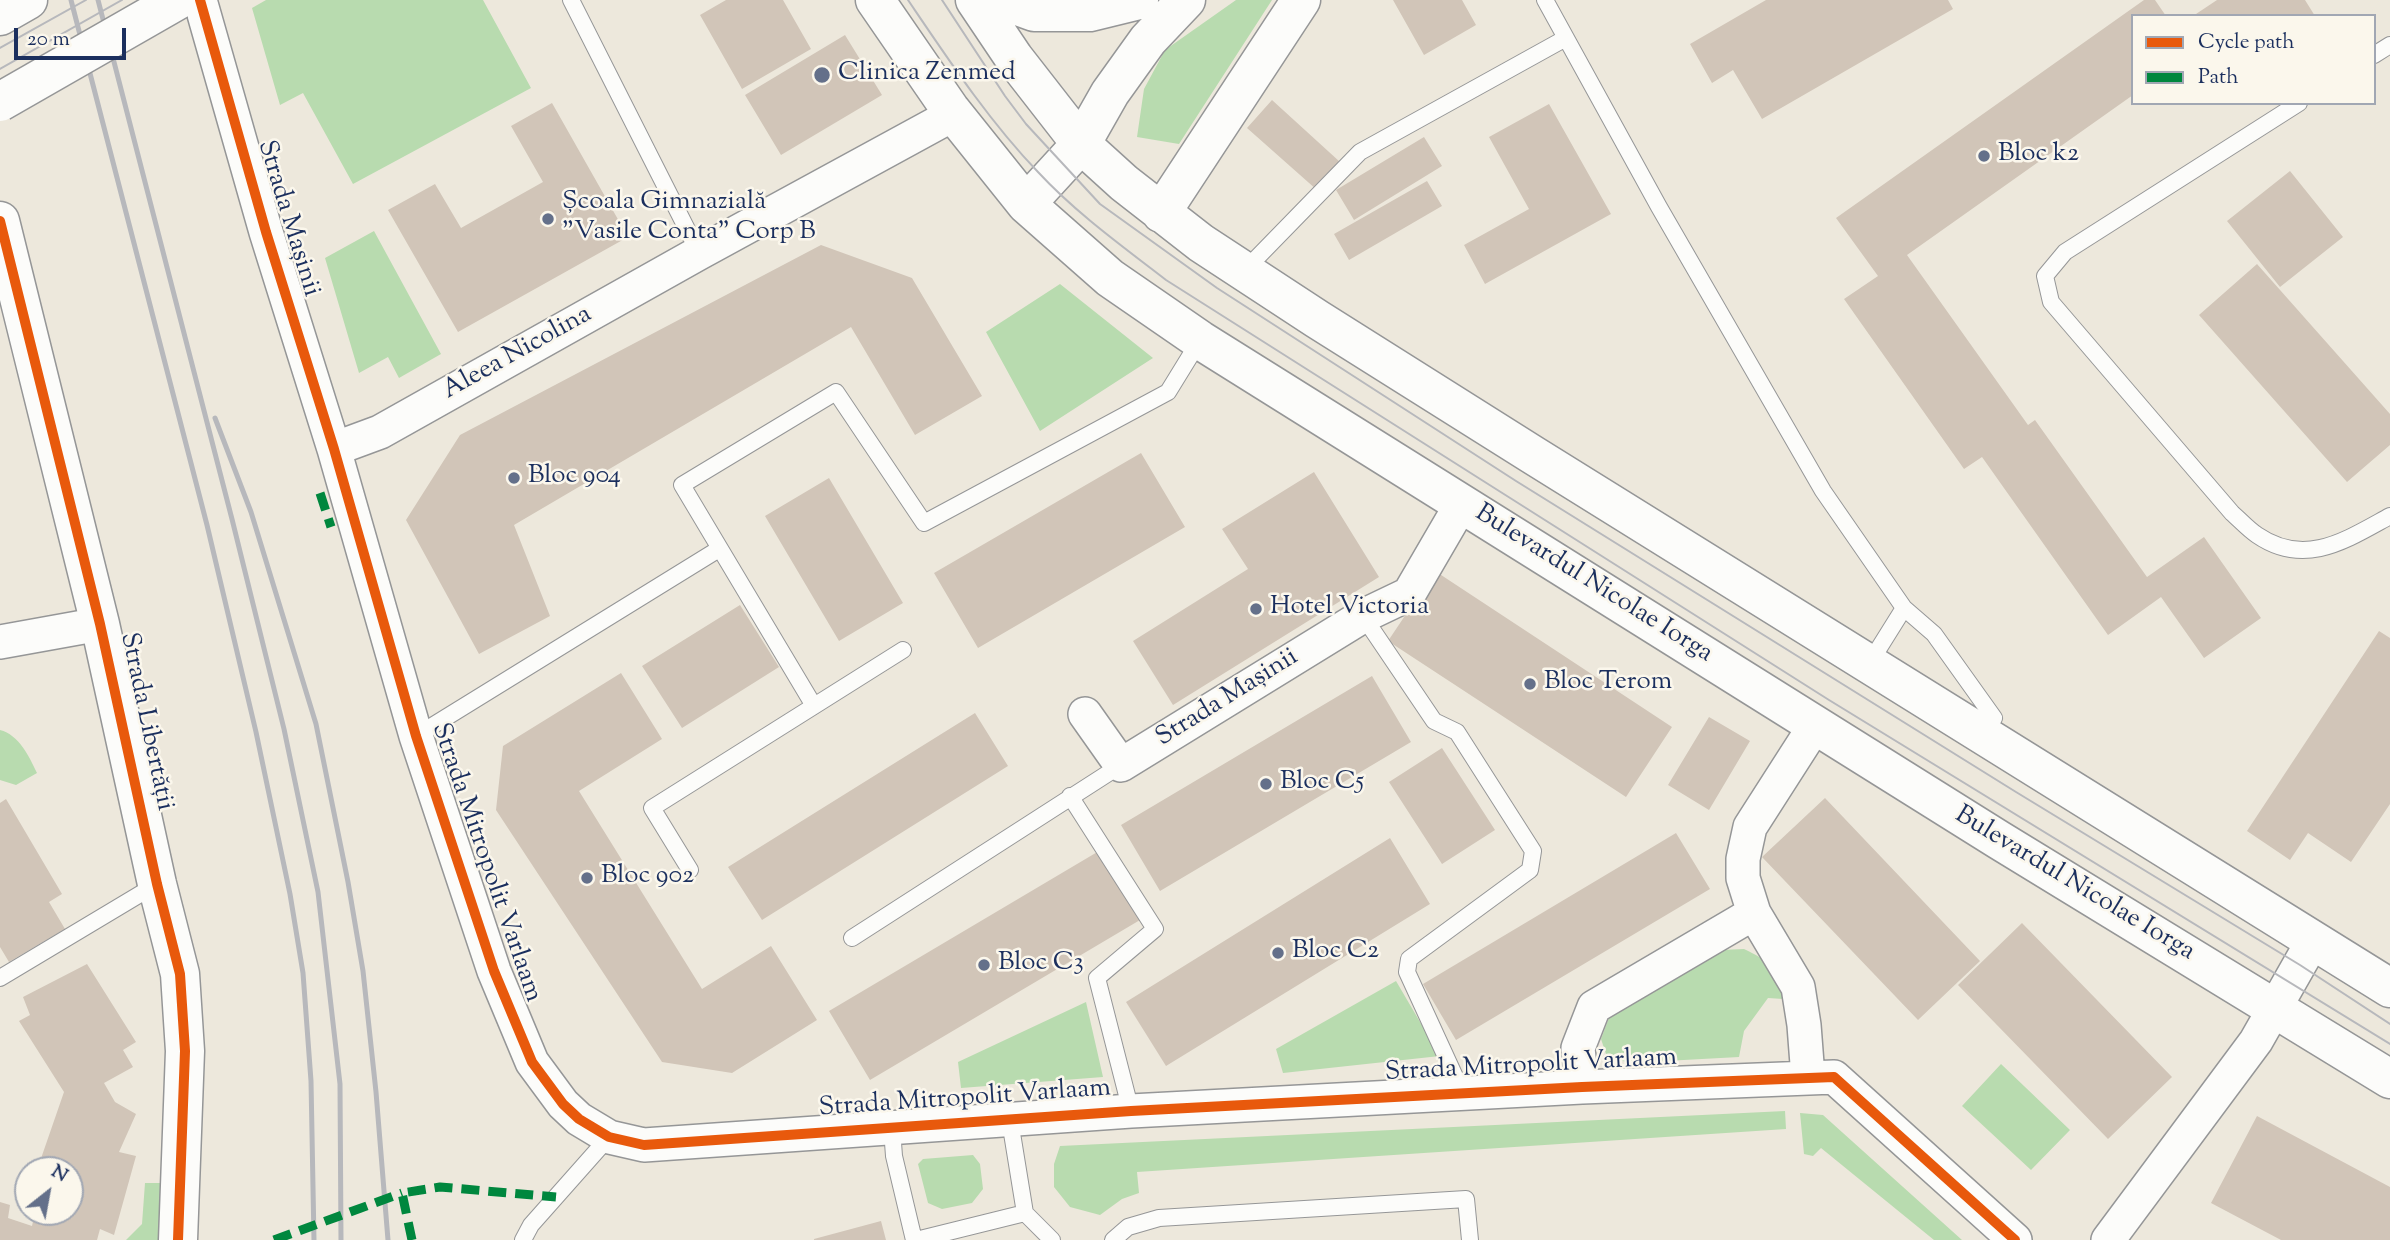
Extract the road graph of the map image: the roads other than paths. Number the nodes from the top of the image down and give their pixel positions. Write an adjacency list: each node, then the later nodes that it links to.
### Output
1 (28, 0): 12 (main road)
2 (178, 0): 14 (main road, bridge)
3 (200, 0): 25 (street, Strada Mașinii)
4 (570, 0): 21 (lane)
5 (876, 0): 16 (main road, Bulevardul Nicolae Iorga)
6 (975, 0): 17 (main road)
7 (1001, 0): 8 (main road)
8 (1139, 0)
9 (1186, 0): 17 (main road)
10 (1301, 0): 19 (main road)
11 (1545, 0): 13 (lane)
12 (0, 16)
13 (1566, 38): 22 (lane); 29 (lane)
14 (0, 102)
15 (2296, 105): 27 (lane)
16 (954, 114): 18 (main road, Bulevardul Nicolae Iorga); 21 (street, Aleea Nicolina)
17 (1081, 144): 18 (main road); 19 (main road)
18 (1026, 204): 24 (main road, Bulevardul Nicolae Iorga)
19 (1161, 212): 22 (main road)
20 (0, 221): 23 (main road, Strada Libertății)
21 (699, 253): 25 (street, Aleea Nicolina)
22 (1244, 271): 34 (main road)
23 (7, 282): 31 (main road, Strada Libertății)
24 (1200, 340): 26 (main road, Bulevardul Nicolae Iorga); 28 (lane)
25 (334, 449): 39 (street, Strada Mitropolit Varlaam)
26 (1462, 503): 30 (street, Strada Mașinii); 37 (main road, Bulevardul Nicolae Iorga)
27 (2390, 516)
28 (719, 549): 35 (lane); 39 (lane)
29 (1904, 608): 34 (lane); 38 (lane)
30 (1363, 615): 40 (street, Strada Mașinii); 53 (lane)
31 (100, 624): 32 (street); 43 (main road, Strada Libertății)
32 (0, 642)
33 (903, 650): 35 (lane)
34 (1870, 664): 38 (main road)
35 (814, 706): 42 (lane)
36 (1086, 714): 40 (street)
37 (1816, 724): 44 (street); 49 (main road, Bulevardul Nicolae Iorga)
38 (1985, 734): 46 (main road)
39 (416, 736): 57 (street, Strada Mitropolit Varlaam)
40 (1121, 765): 41 (lane)
41 (1070, 796): 45 (lane); 54 (lane)
42 (690, 870)
43 (157, 884): 47 (lane); 59 (main road, Strada Libertății)
44 (1754, 914): 50 (street); 52 (street)
45 (852, 938)
46 (2314, 939): 48 (main road); 49 (street)
47 (0, 978)
48 (2390, 988)
49 (2276, 1007): 51 (main road, Bulevardul Nicolae Iorga); 66 (street)
50 (1808, 1077): 52 (street, Strada Mitropolit Varlaam); 65 (street, Strada Mitropolit Varlaam)
51 (2390, 1079)
52 (1582, 1087): 53 (street, Strada Mitropolit Varlaam)
53 (1463, 1094): 54 (street, Strada Mitropolit Varlaam)
54 (1131, 1111): 55 (street, Strada Mitropolit Varlaam)
55 (1010, 1121): 56 (street, Strada Mitropolit Varlaam); 58 (lane)
56 (892, 1129): 57 (street, Strada Mitropolit Varlaam); 61 (lane)
57 (609, 1138): 60 (lane)
58 (1025, 1213): 61 (lane); 62 (lane)
59 (178, 1240)
60 (523, 1240)
61 (915, 1240)
62 (1052, 1240)
63 (1113, 1240): 64 (lane)
64 (1469, 1240)
65 (2015, 1240)
66 (2108, 1240)

